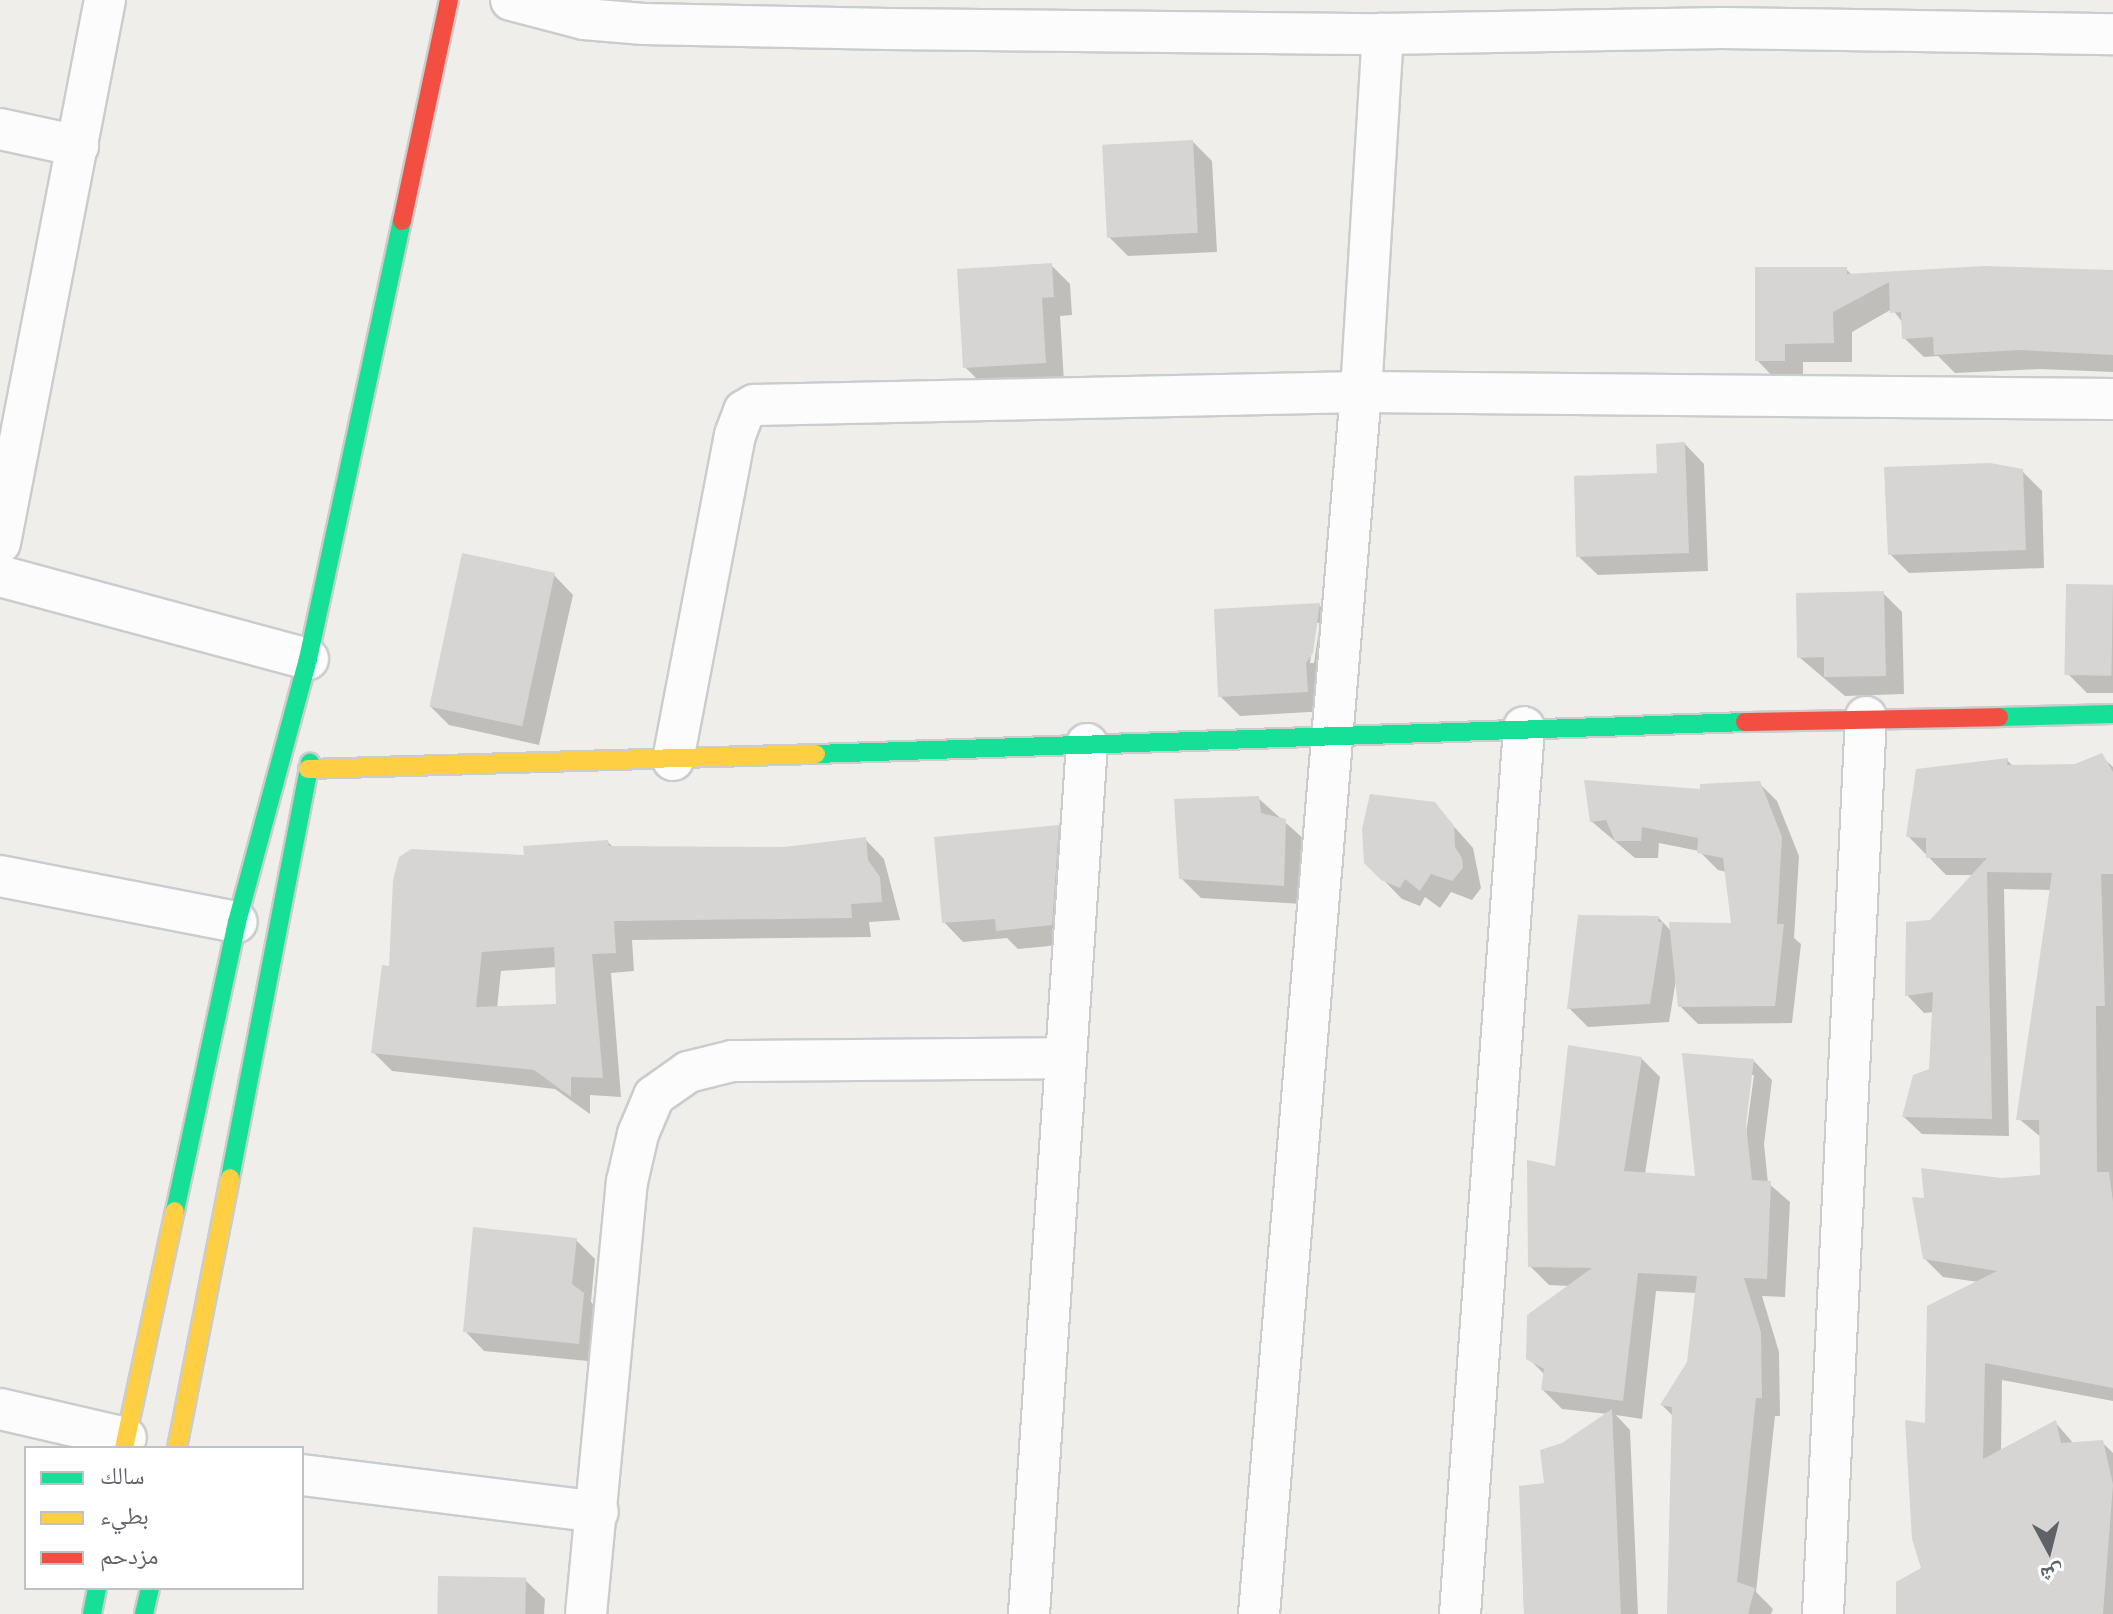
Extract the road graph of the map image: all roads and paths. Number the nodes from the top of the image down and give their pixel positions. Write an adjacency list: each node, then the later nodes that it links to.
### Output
1 (105, 0): 9 (street)
2 (449, 0): 16 (street)
3 (511, 0): 5 (street)
4 (1936, 15): 6 (street); 7 (street)
5 (1241, 16): 6 (street)
6 (1383, 34): 12 (street)
7 (2113, 34)
8 (0, 129): 9 (street)
9 (78, 146): 14 (street)
10 (411, 277): 11 (street)
11 (401, 323)
12 (1361, 392): 13 (street); 20 (street); 23 (street)
13 (2113, 399)
14 (0, 543)
15 (0, 576): 16 (street)
16 (308, 659): 26 (street)
17 (2113, 714): 18 (street)
18 (1866, 717): 19 (street); 41 (street)
19 (1524, 727): 20 (street); 40 (street)
20 (1333, 739): 22 (street); 39 (street)
21 (315, 740): 24 (street)
22 (1087, 744): 23 (street); 27 (street)
23 (673, 760): 24 (street)
24 (308, 769): 30 (street)
25 (0, 876): 26 (street)
26 (237, 922): 29 (street)
27 (1066, 1058): 32 (street); 38 (street)
28 (0, 1409): 29 (street)
29 (125, 1443)
30 (177, 1446)
31 (304, 1475): 32 (street)
32 (598, 1512): 37 (street)
33 (97, 1590): 35 (street)
34 (150, 1590): 36 (street)
35 (92, 1614)
36 (144, 1614)
37 (586, 1614)
38 (1029, 1614)
39 (1259, 1614)
40 (1460, 1614)
41 (1823, 1614)

